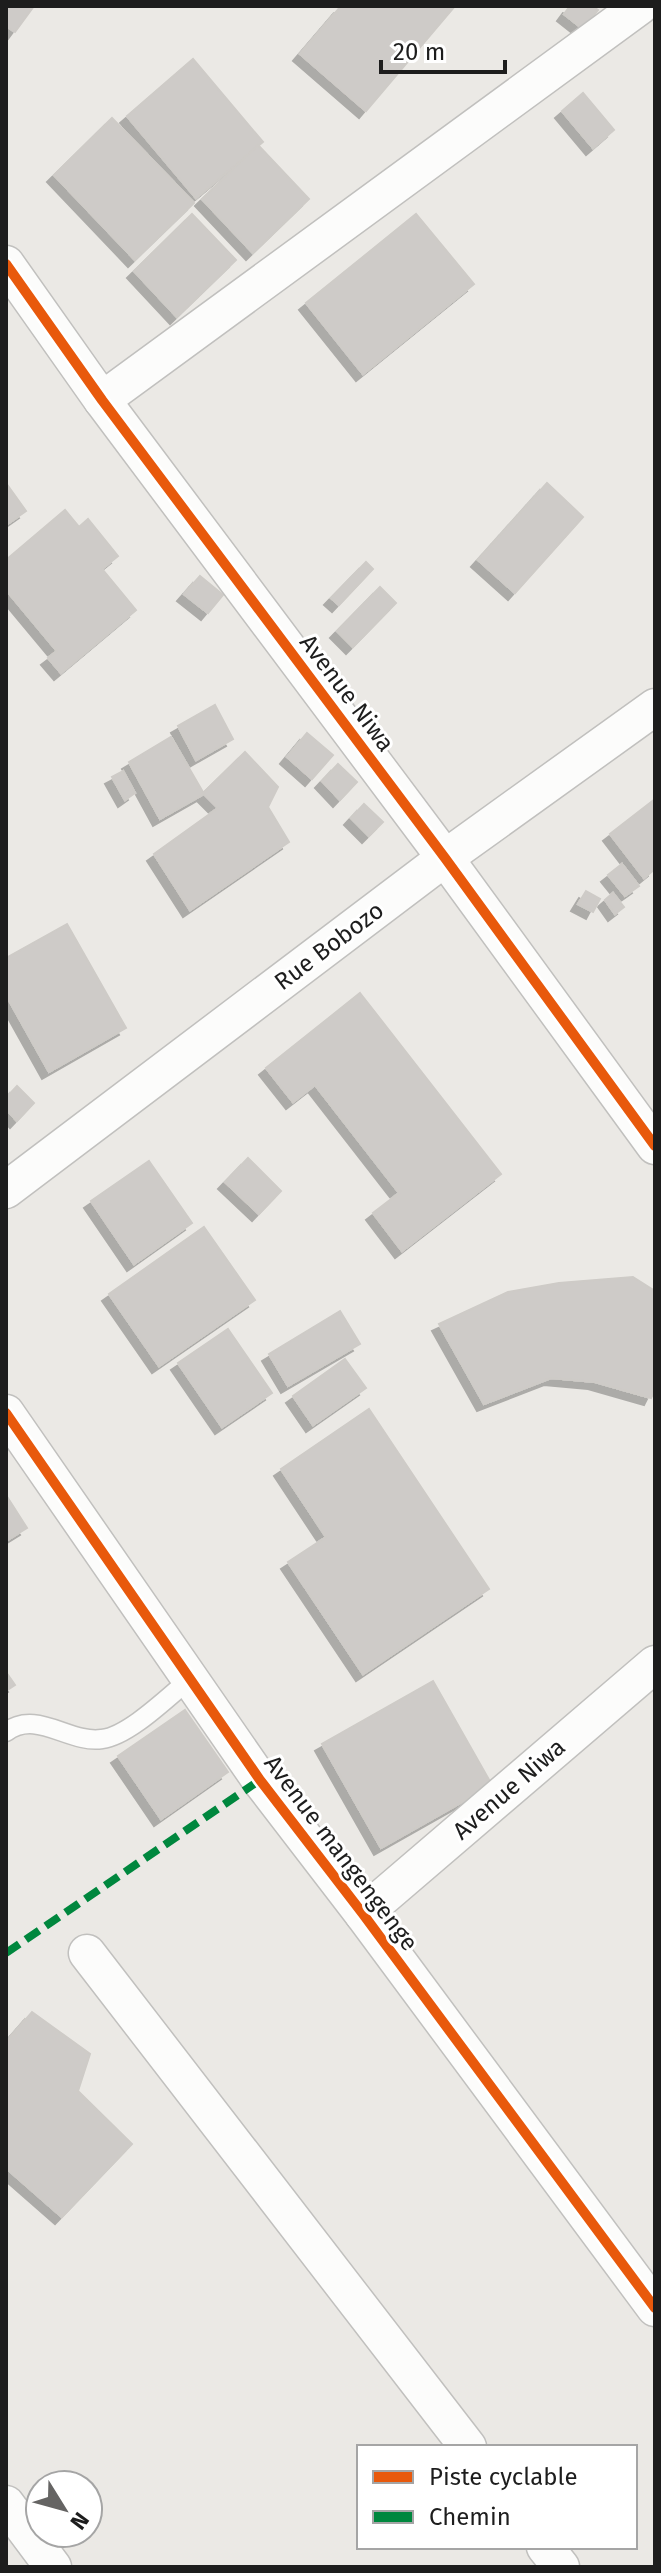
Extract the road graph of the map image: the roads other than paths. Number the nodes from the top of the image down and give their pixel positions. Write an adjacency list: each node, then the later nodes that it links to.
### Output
1 (640, 6): 3 (street)
2 (6, 264): 3 (street, Avenue Niwa)
3 (102, 400): 5 (street, Avenue Niwa)
4 (655, 707): 5 (street, Rue Bobozo)
5 (445, 858): 6 (street, Avenue Niwa); 7 (street, Rue Bobozo)
6 (655, 1146)
7 (6, 1190)
8 (6, 1413): 10 (street, Avenue mangengenge)
9 (655, 1664): 12 (street, Avenue Niwa)
10 (190, 1679): 11 (lane); 12 (street, Avenue mangengenge)
11 (6, 1732)
12 (363, 1914): 14 (street, Avenue mangengenge)
13 (87, 1953): 15 (street)
14 (655, 2308)
15 (466, 2445)
16 (6, 2504): 18 (street)
17 (547, 2549): 19 (street)
18 (53, 2567)
19 (561, 2567)

